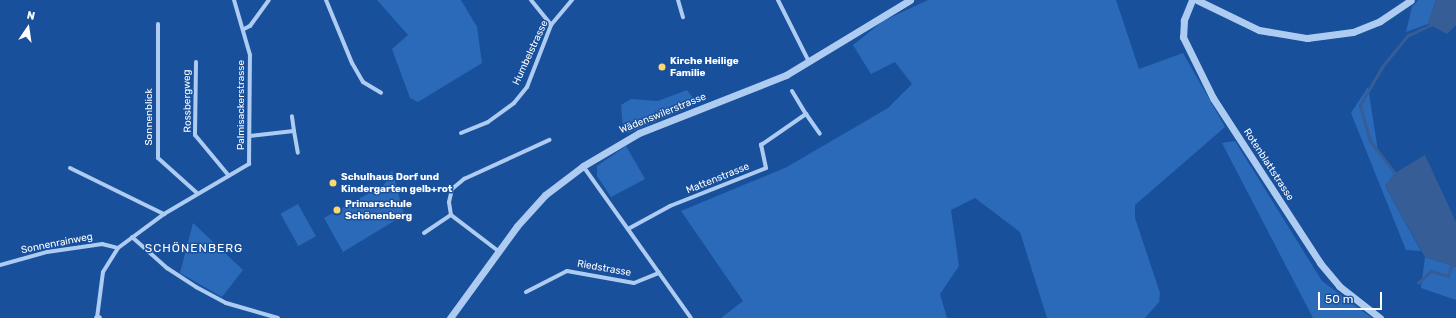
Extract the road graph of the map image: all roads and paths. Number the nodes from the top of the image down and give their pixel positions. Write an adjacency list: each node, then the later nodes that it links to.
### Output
1 (234, 0): 16 (street, Palmisackerstrasse)
2 (269, 0): 16 (street)
3 (326, 0): 20 (street)
4 (531, 0): 15 (street)
5 (572, 0): 15 (street, Humbelstrasse)
6 (678, 0): 13 (street)
7 (778, 0): 18 (street)
8 (910, 0): 12 (street, Wädenswilerstrasse)
9 (1192, 0): 47 (street, Rotenblattstrasse)
10 (1197, 0): 11 (street)
11 (1411, 0)
12 (901, 3): 18 (street, Wädenswilerstrasse)
13 (683, 17)
14 (158, 24): 32 (street, Sonnenblick)
15 (552, 25): 24 (street, Humbelstrasse)
16 (244, 29): 26 (street, Palmisackerstrasse)
17 (196, 62): 31 (street, Rossbergweg)
18 (809, 62): 29 (street, Wädenswilerstrasse)
19 (792, 91): 21 (street)
20 (381, 93)
21 (806, 114): 25 (street); 35 (street, Mattenstrasse)
22 (292, 116): 23 (street)
23 (294, 131): 26 (street); 28 (street)
24 (461, 132)
25 (820, 134)
26 (250, 136): 31 (street, Palmisackerstrasse)
27 (549, 140): 34 (street)
28 (298, 154)
29 (583, 166): 35 (street); 39 (street, Wädenswilerstrasse)
30 (70, 168): 33 (street)
31 (229, 176): 32 (street)
32 (197, 193): 33 (street)
33 (164, 214): 37 (street)
34 (451, 215): 36 (street); 39 (street)
35 (628, 229): 41 (street)
36 (424, 233)
37 (132, 237): 38 (street); 44 (street)
38 (118, 248): 40 (street, Sonnenrainweg); 43 (street)
39 (497, 250): 45 (street, Wädenswilerstrasse)
40 (0, 265)
41 (659, 273): 42 (street, Riedstrasse); 46 (street)
42 (526, 292)
43 (97, 318)
44 (278, 318)
45 (450, 318)
46 (691, 318)
47 (1380, 318)

